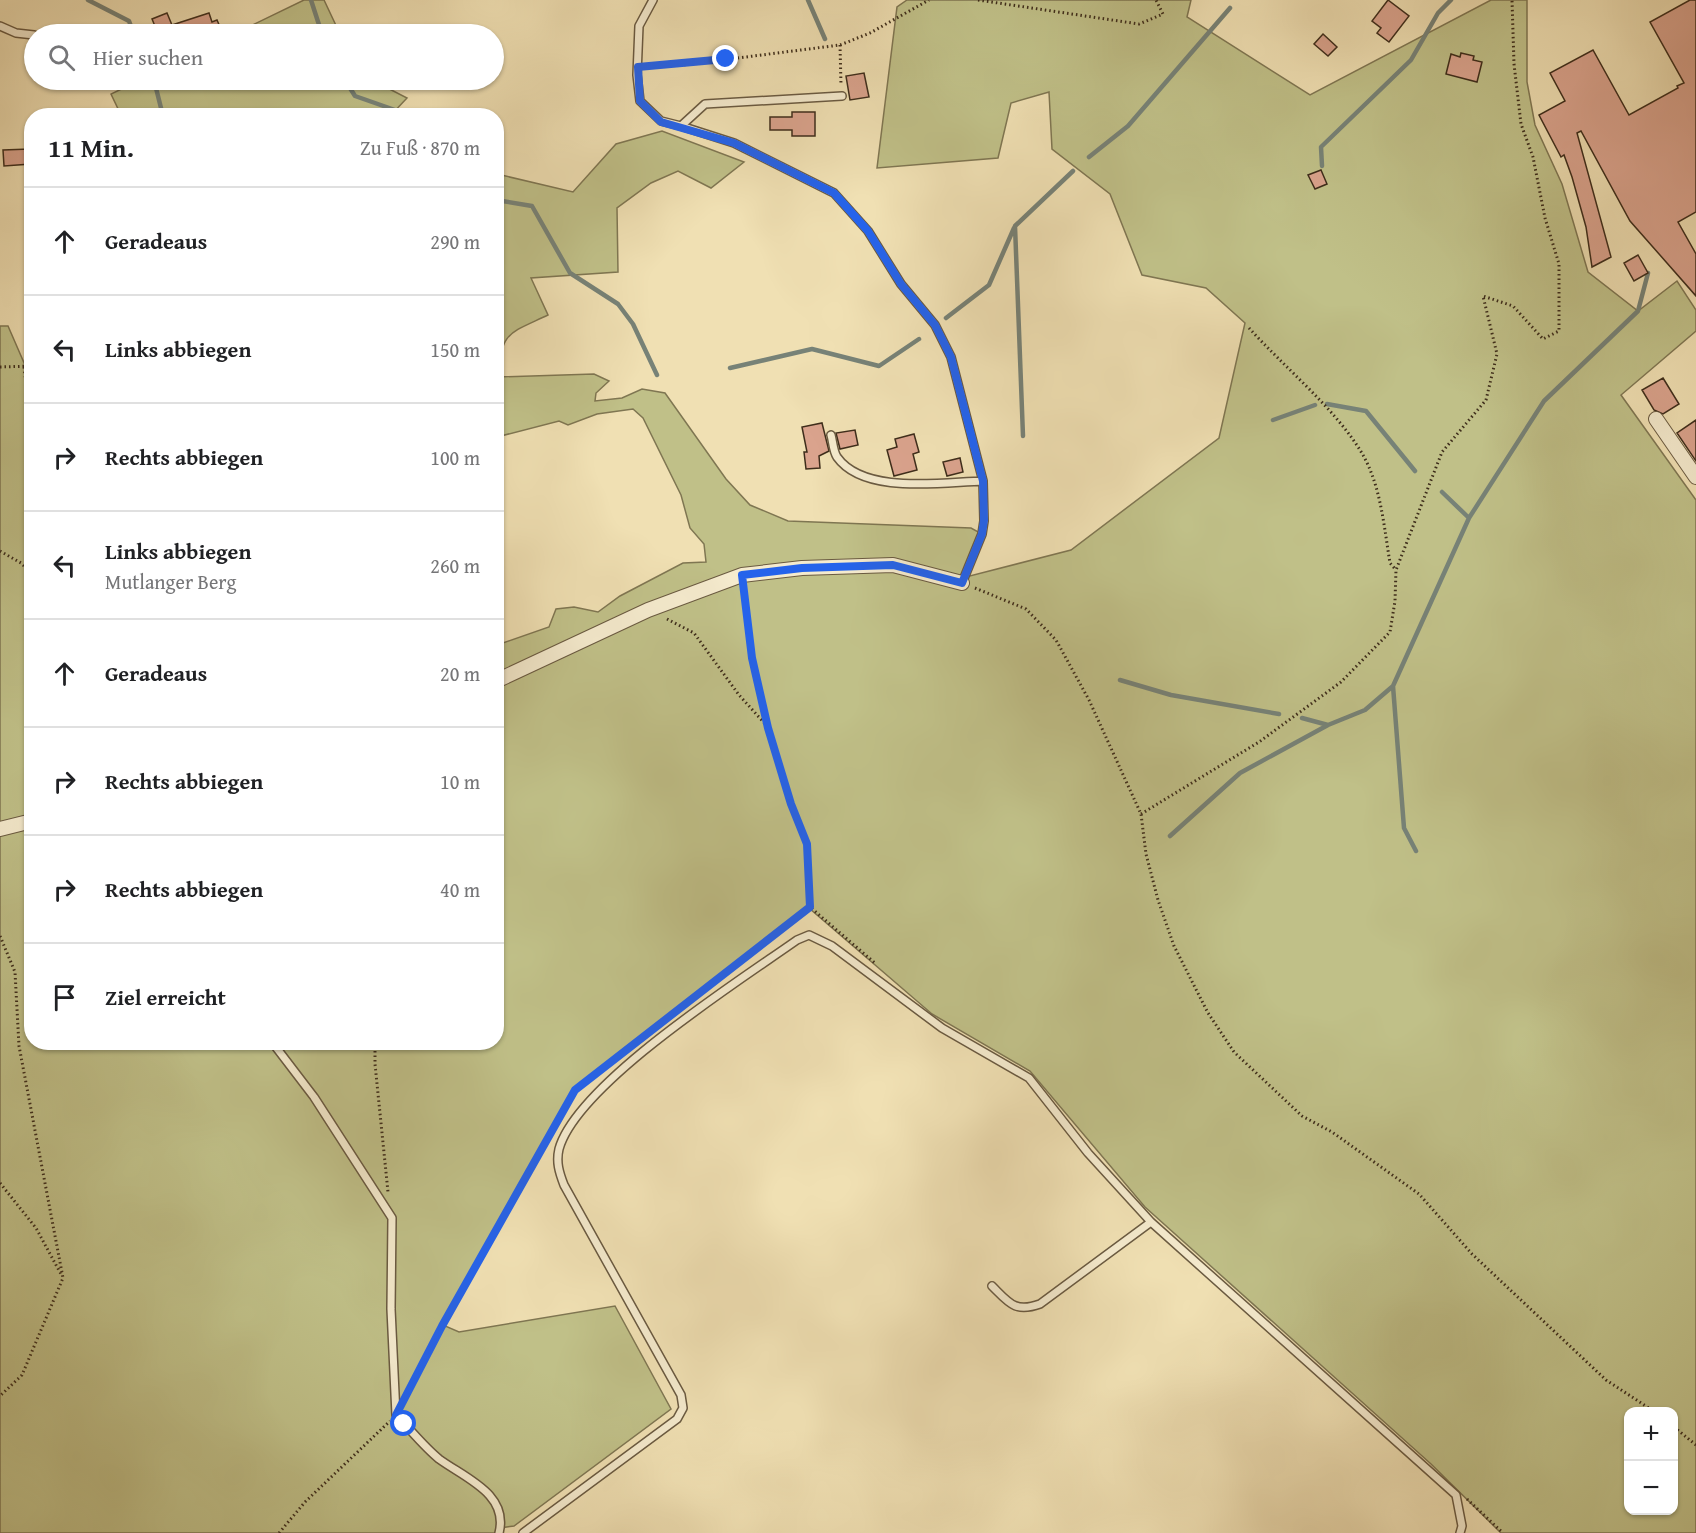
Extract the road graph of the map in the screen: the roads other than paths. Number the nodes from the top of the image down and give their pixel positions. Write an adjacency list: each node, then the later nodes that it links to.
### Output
1 (653, 0): 5 (lane)
2 (0, 26): 3 (lane)
3 (24, 34)
4 (842, 96): 5 (lane)
5 (681, 126): 9 (lane)
6 (1656, 418): 8 (street)
7 (831, 435): 9 (lane)
8 (1696, 477)
9 (983, 481): 10 (lane)
10 (962, 583): 11 (street)
11 (504, 677)
12 (24, 823): 13 (street)
13 (0, 829)
14 (278, 1050): 17 (lane)
15 (1151, 1222): 16 (lane); 18 (lane); 19 (lane)
16 (992, 1286)
17 (499, 1533)
18 (523, 1533)
19 (1460, 1533)

